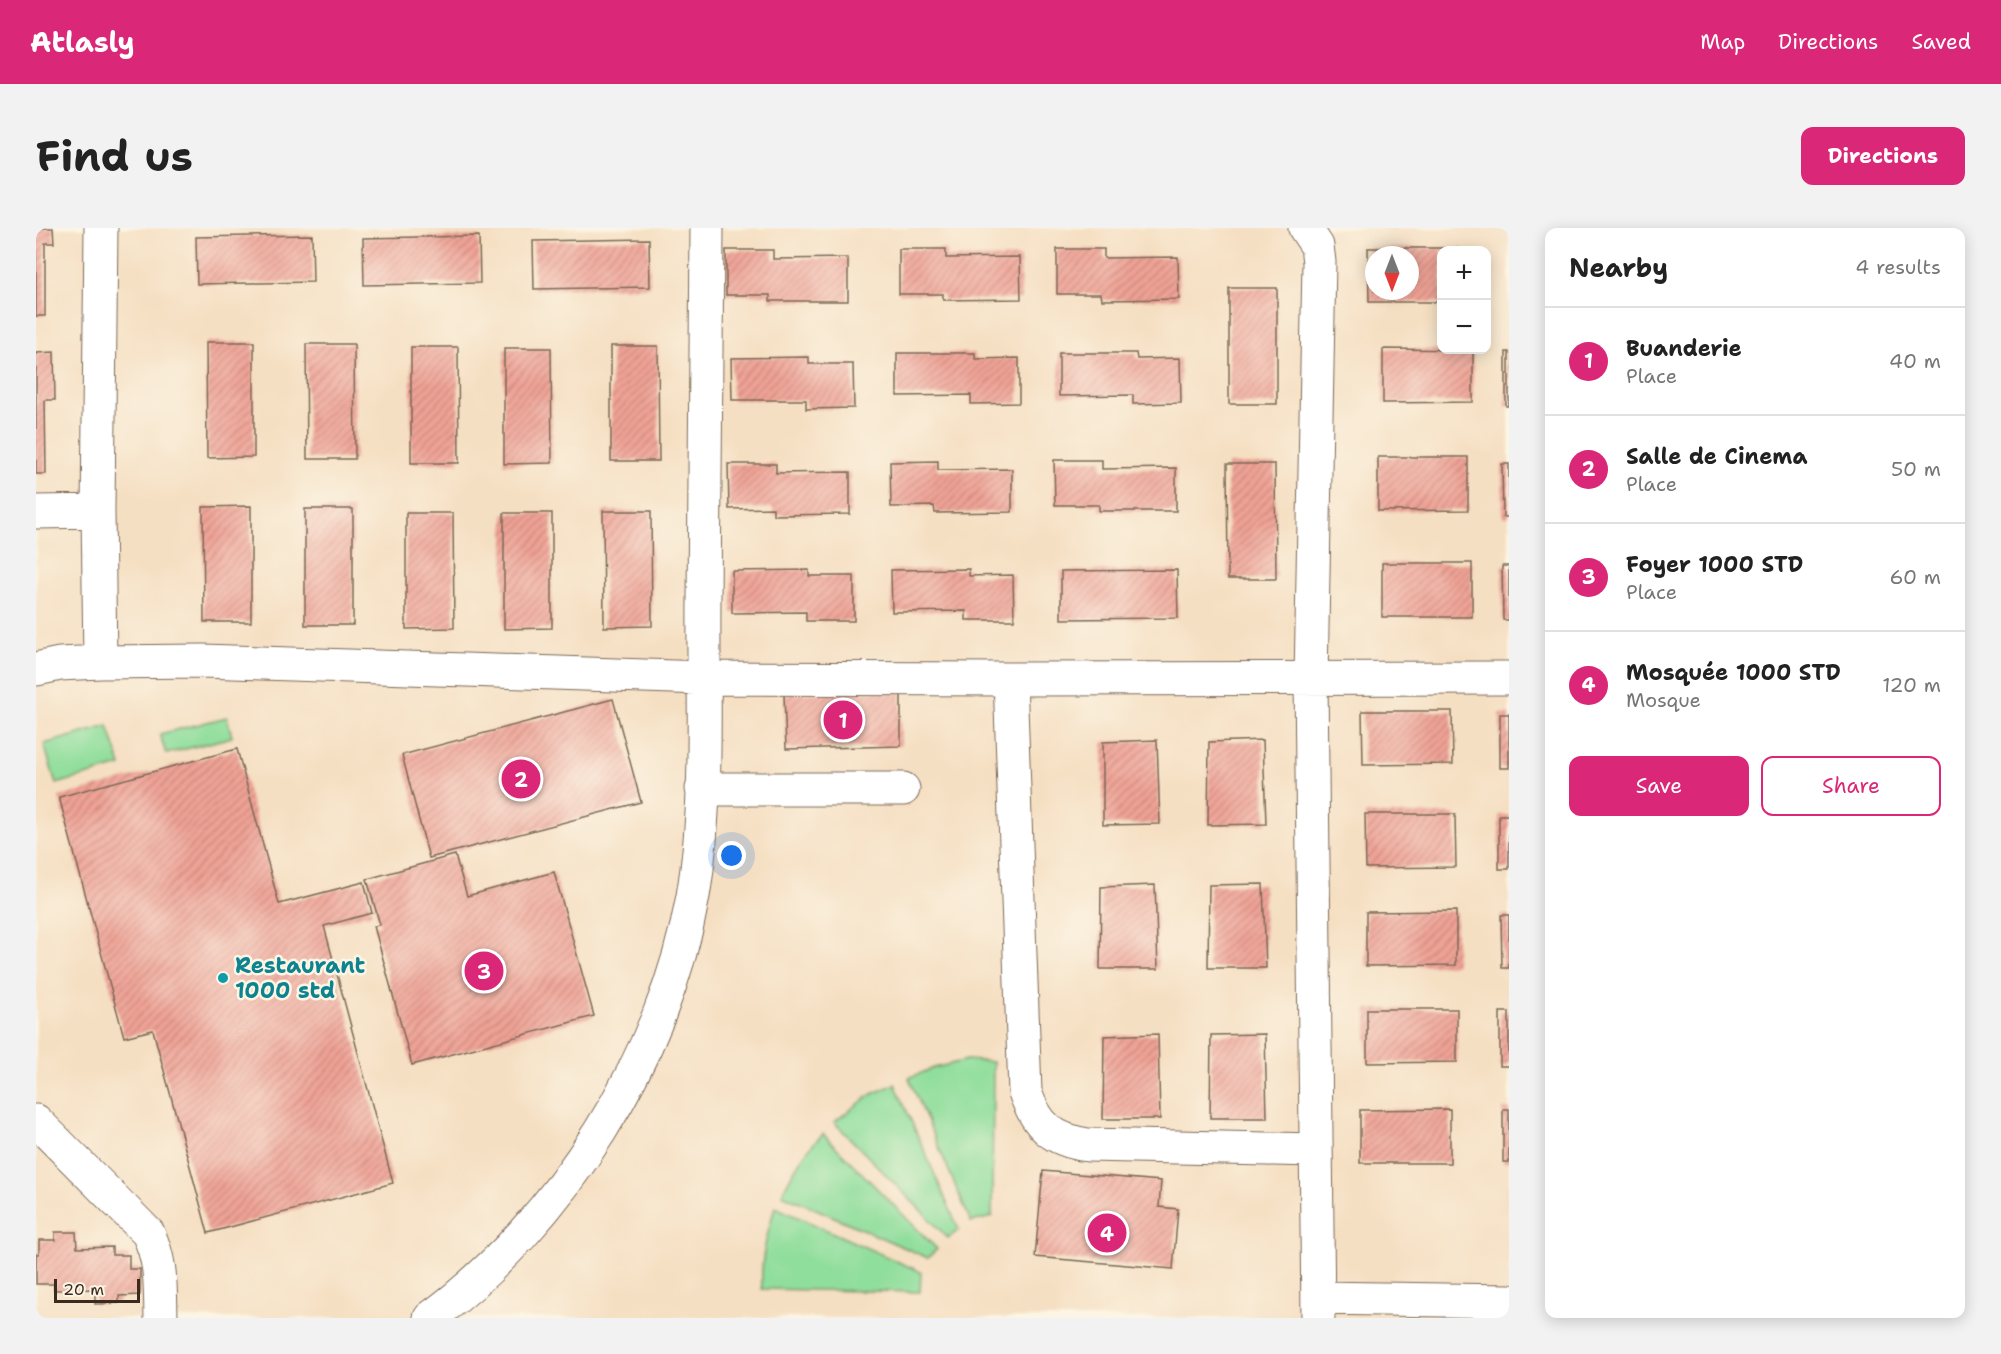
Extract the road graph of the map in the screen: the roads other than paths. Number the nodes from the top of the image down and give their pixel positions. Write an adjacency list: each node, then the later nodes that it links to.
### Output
1 (101, 228): 4 (street)
2 (706, 228): 8 (street)
3 (1305, 228): 11 (street)
4 (98, 511): 5 (street); 6 (street)
5 (36, 512)
6 (100, 662): 7 (street); 8 (street)
7 (36, 669)
8 (703, 678): 10 (street); 12 (street)
9 (1509, 678): 11 (street)
10 (1010, 679): 11 (street); 15 (street)
11 (1311, 679): 15 (street)
12 (702, 789): 13 (street); 19 (street)
13 (903, 789)
14 (36, 1121): 18 (street)
15 (1315, 1150): 17 (street)
16 (1509, 1301): 17 (street)
17 (1318, 1308)
18 (161, 1318)
19 (430, 1318)

